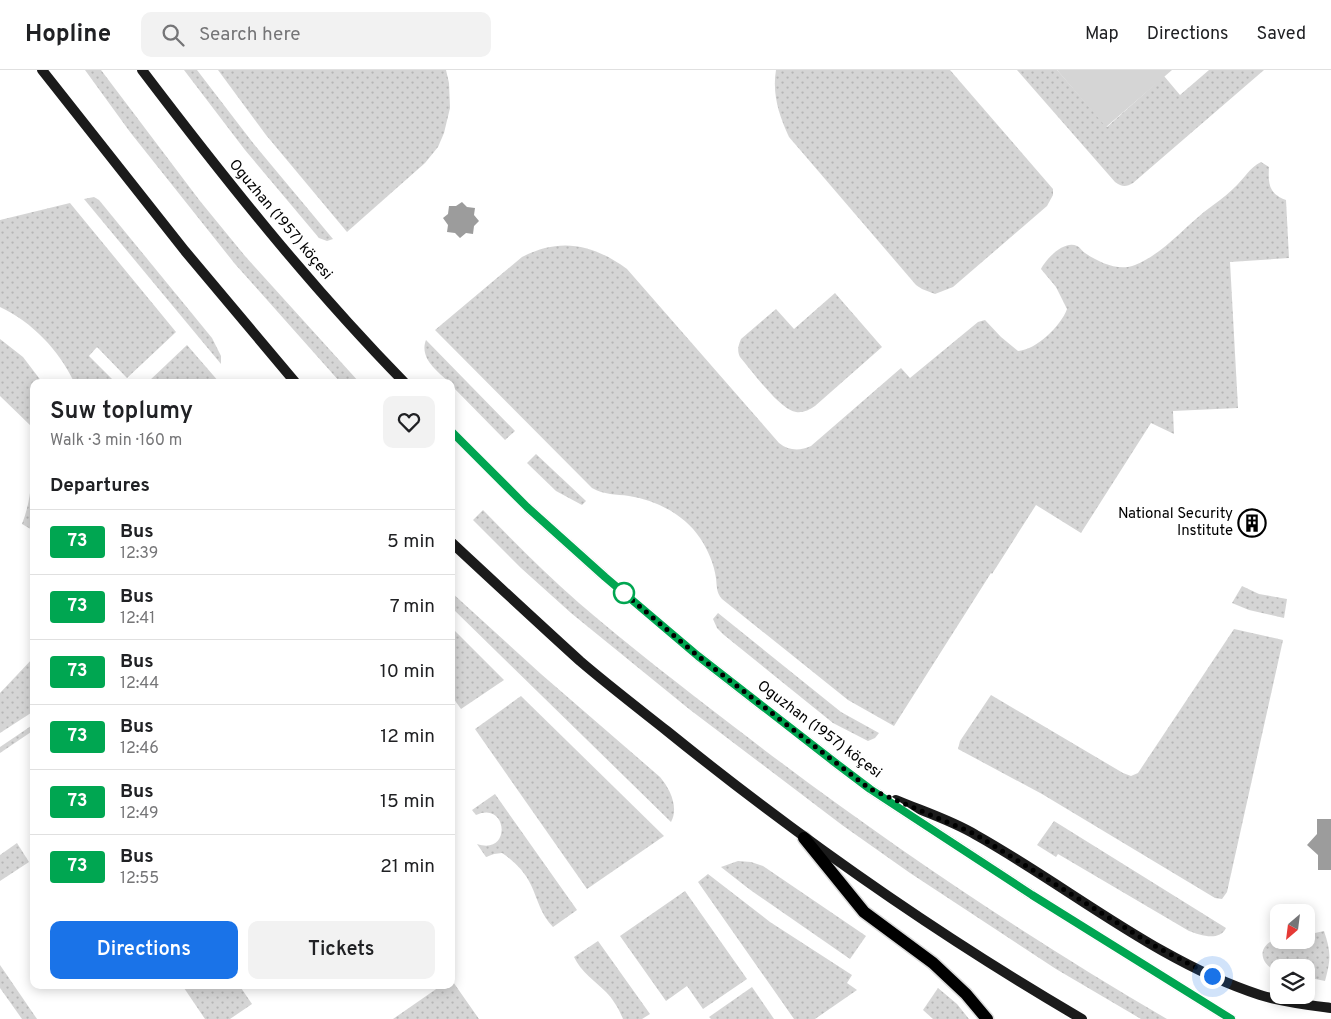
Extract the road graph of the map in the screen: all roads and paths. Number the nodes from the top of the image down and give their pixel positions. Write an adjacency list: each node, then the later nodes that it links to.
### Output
1 (42, 70): 3 (main road)
2 (142, 70): 4 (main road, Oguzhan (1957) köçesi)
3 (292, 379)
4 (401, 379)
5 (455, 435): 7 (main road, Oguzhan (1957) köçesi)
6 (455, 546): 8 (main road)
7 (870, 789): 9 (main road); 12 (main road, Oguzhan (1957) köçesi)
8 (804, 838): 10 (main road); 11 (main road)
9 (1331, 1008)
10 (987, 1019)
11 (1082, 1019)
12 (1231, 1019)

